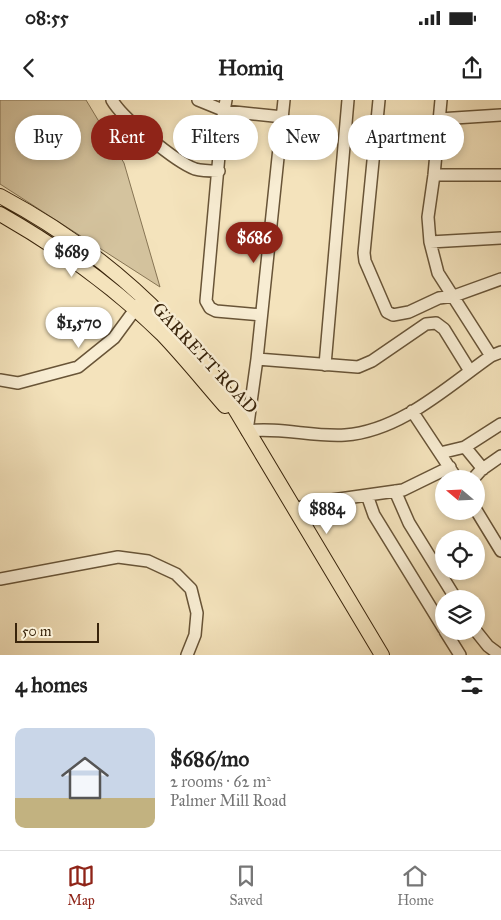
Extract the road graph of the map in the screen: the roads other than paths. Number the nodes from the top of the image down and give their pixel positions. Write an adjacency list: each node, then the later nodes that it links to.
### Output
1 (112, 100): 15 (street)
2 (198, 100): 7 (street)
3 (284, 100): 9 (street)
4 (348, 100): 29 (street)
5 (379, 100): 24 (street)
6 (441, 100): 10 (street)
7 (226, 106): 8 (street); 15 (street)
8 (273, 115)
9 (283, 115)
10 (439, 115)
11 (501, 115): 12 (street)
12 (464, 117)
13 (278, 160): 26 (street)
14 (435, 160): 16 (street)
15 (218, 171): 26 (street)
16 (434, 175): 17 (street); 21 (street)
17 (501, 175)
18 (0, 196): 23 (main road, GARRETT ROAD)
19 (0, 214): 25 (main road, GARRETT ROAD)
20 (501, 238): 21 (street)
21 (430, 242): 24 (street)
22 (501, 279): 24 (street)
23 (144, 296): 25 (street); 34 (main road, GARRETT ROAD)
24 (453, 296): 27 (street)
25 (135, 310): 31 (street); 34 (main road, GARRETT ROAD)
26 (261, 316): 28 (street)
27 (496, 354): 30 (street)
28 (257, 359): 29 (street); 34 (street)
29 (325, 365): 30 (street)
30 (470, 371): 32 (street)
31 (0, 380)
32 (412, 412): 34 (street); 36 (street)
33 (501, 424): 35 (street)
34 (247, 431): 43 (main road)
35 (465, 447): 36 (street); 39 (street)
36 (440, 453): 38 (street)
37 (501, 456): 39 (street)
38 (450, 467): 40 (street); 41 (street)
39 (483, 468)
40 (452, 470)
41 (395, 491): 42 (street); 49 (street)
42 (368, 495): 43 (street); 50 (street)
43 (294, 509): 54 (main road)
44 (482, 520): 46 (street)
45 (501, 527): 46 (street)
46 (491, 534): 47 (street)
47 (501, 551)
48 (0, 579): 53 (street)
49 (450, 590)
50 (435, 615)
51 (450, 640): 55 (street)
52 (483, 640): 56 (street)
53 (187, 655)
54 (382, 655)
55 (460, 655)
56 (500, 655)

